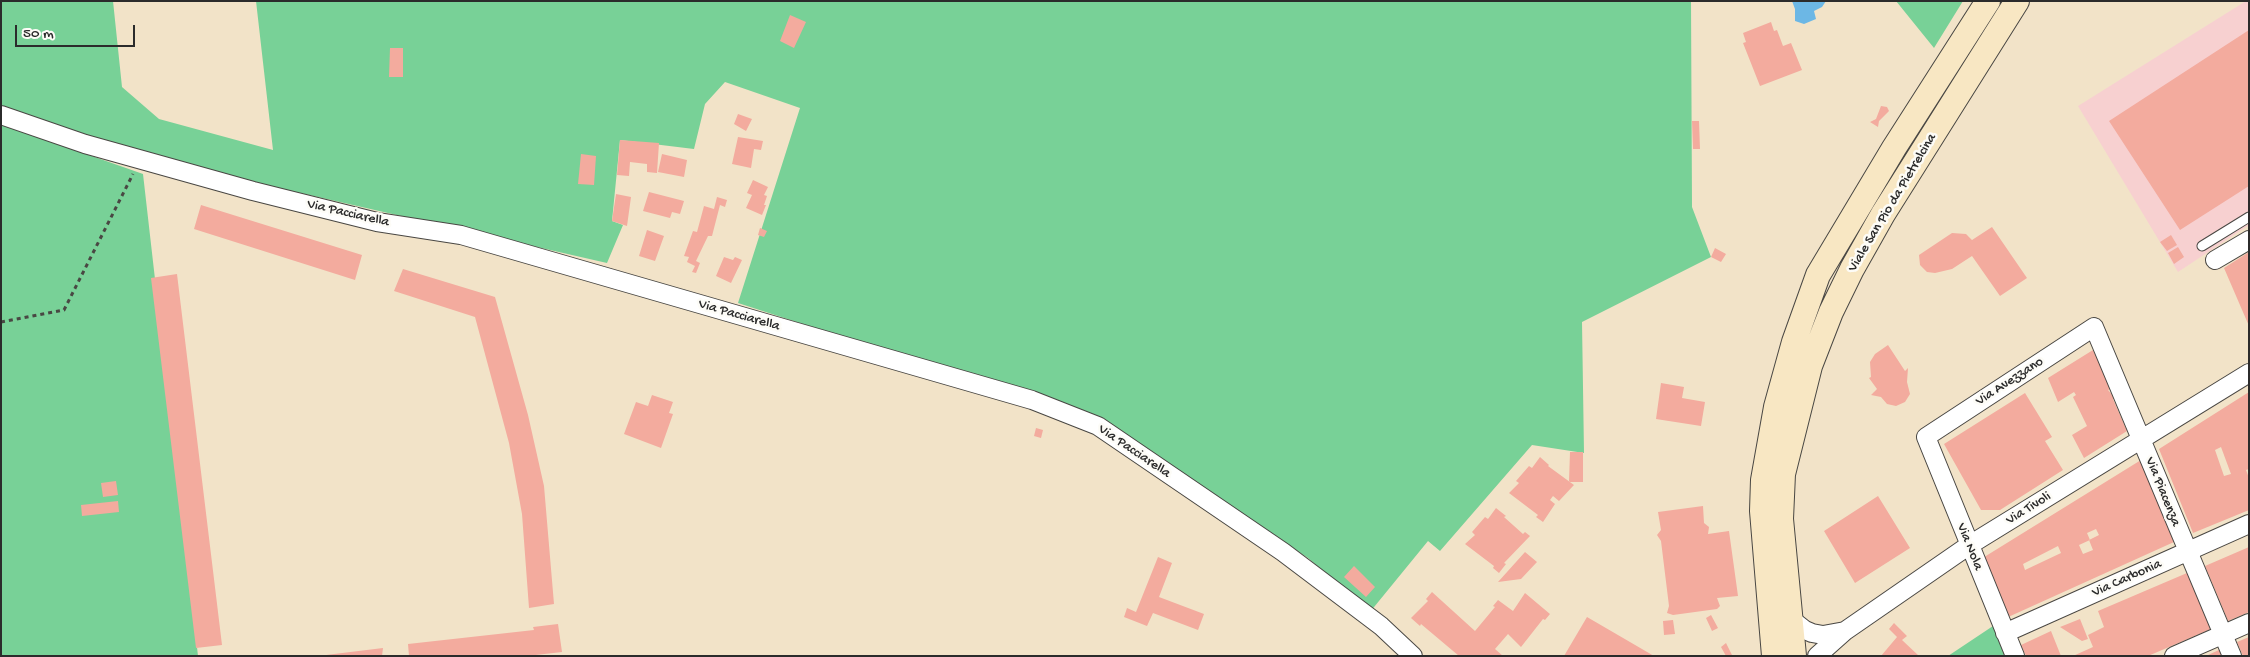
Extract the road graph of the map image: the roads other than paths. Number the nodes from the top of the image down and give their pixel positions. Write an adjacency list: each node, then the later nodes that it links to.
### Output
1 (1988, 1): 21 (main road, Viale San Pio da Pietrelcina)
2 (2017, 1): 15 (main road, Viale San Pio da Pietrelcina)
3 (1, 115): 20 (street, Via Pacciarella)
4 (2249, 217): 6 (lane)
5 (2249, 240): 7 (street)
6 (2202, 246)
7 (2215, 260)
8 (2094, 327): 10 (street, Via Avezzano); 11 (street, Via Piacenza)
9 (2249, 373): 11 (street, Via Tivoli)
10 (1926, 437): 13 (street, Via Nola)
11 (2142, 439): 13 (street, Via Tivoli); 14 (street, Via Piacenza)
12 (2249, 524): 14 (street, Via Carbonia)
13 (1968, 546): 17 (street, Via Tivoli); 18 (street, Via Nola)
14 (2186, 552): 18 (street, Via Carbonia); 19 (street, Via Piacenza)
15 (1790, 619): 17 (street); 22 (main road, Viale San Pio da Pietrelcina)
16 (2249, 623): 19 (street)
17 (1845, 631): 23 (street, Via Tivoli)
18 (2004, 633): 24 (street, Via Nola)
19 (2223, 634): 25 (street); 26 (street, Via Piacenza)
20 (1413, 656)
21 (1774, 656)
22 (1794, 656)
23 (1817, 656)
24 (2015, 656)
25 (2174, 656)
26 (2232, 656)

